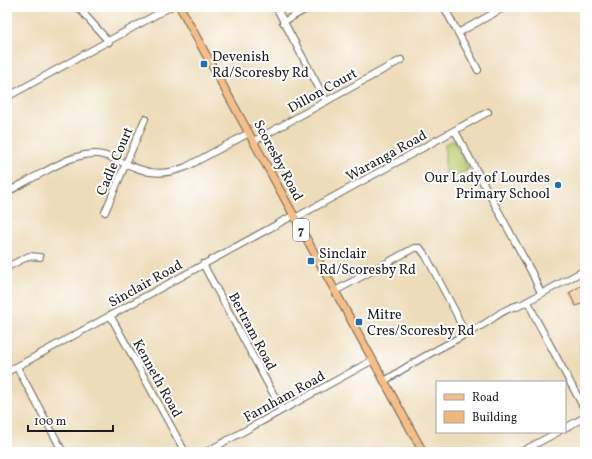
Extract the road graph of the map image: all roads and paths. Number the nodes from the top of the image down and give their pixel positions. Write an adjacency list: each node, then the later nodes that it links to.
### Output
1 (78, 7): 10 (street)
2 (170, 7): 10 (street)
3 (180, 7): 18 (main road, Scoresby Road / 7)
4 (276, 7): 8 (street)
5 (310, 7): 8 (street)
6 (444, 7): 9 (street)
7 (505, 7): 9 (street)
8 (283, 22): 14 (street)
9 (458, 33): 12 (street)
10 (109, 42): 13 (street)
11 (401, 60): 14 (street, Dillon Court)
12 (478, 70)
13 (7, 97)
14 (326, 101): 19 (street, Dillon Court)
15 (488, 112): 17 (street, Waranga Road)
16 (145, 119): 20 (street, Cadle Court)
17 (455, 131): 23 (street, Waranga Road); 29 (street)
18 (249, 133): 19 (main road, Scoresby Road / 7); 20 (street)
19 (254, 142): 23 (main road, Scoresby Road / 7)
20 (126, 164): 21 (street); 22 (street, Cadle Court)
21 (7, 192)
22 (105, 212)
23 (294, 216): 25 (street, Sinclair Road); 28 (main road, Scoresby Road / 7)
24 (40, 257): 26 (street)
25 (204, 264): 31 (street, Sinclair Road); 37 (street, Bertram Road)
26 (7, 267)
27 (584, 270): 29 (street)
28 (335, 291): 32 (street); 33 (main road, Scoresby Road / 7)
29 (543, 292): 30 (street)
30 (524, 303): 32 (street); 38 (street)
31 (110, 315): 34 (street, Sinclair Road); 43 (street, Kenneth Road)
32 (467, 334): 36 (street)
33 (373, 360): 36 (main road, Scoresby Road / 7); 37 (street, Farnham Road)
34 (17, 366): 35 (street, Sinclair Road); 42 (street)
35 (7, 372)
36 (383, 379): 45 (main road, Scoresby Road / 7)
37 (282, 410): 44 (street, Farnham Road)
38 (585, 410)
39 (585, 417): 40 (street)
40 (566, 427)
41 (556, 433): 46 (street)
42 (63, 452)
43 (185, 452)
44 (206, 452)
45 (423, 452)
46 (521, 452)

